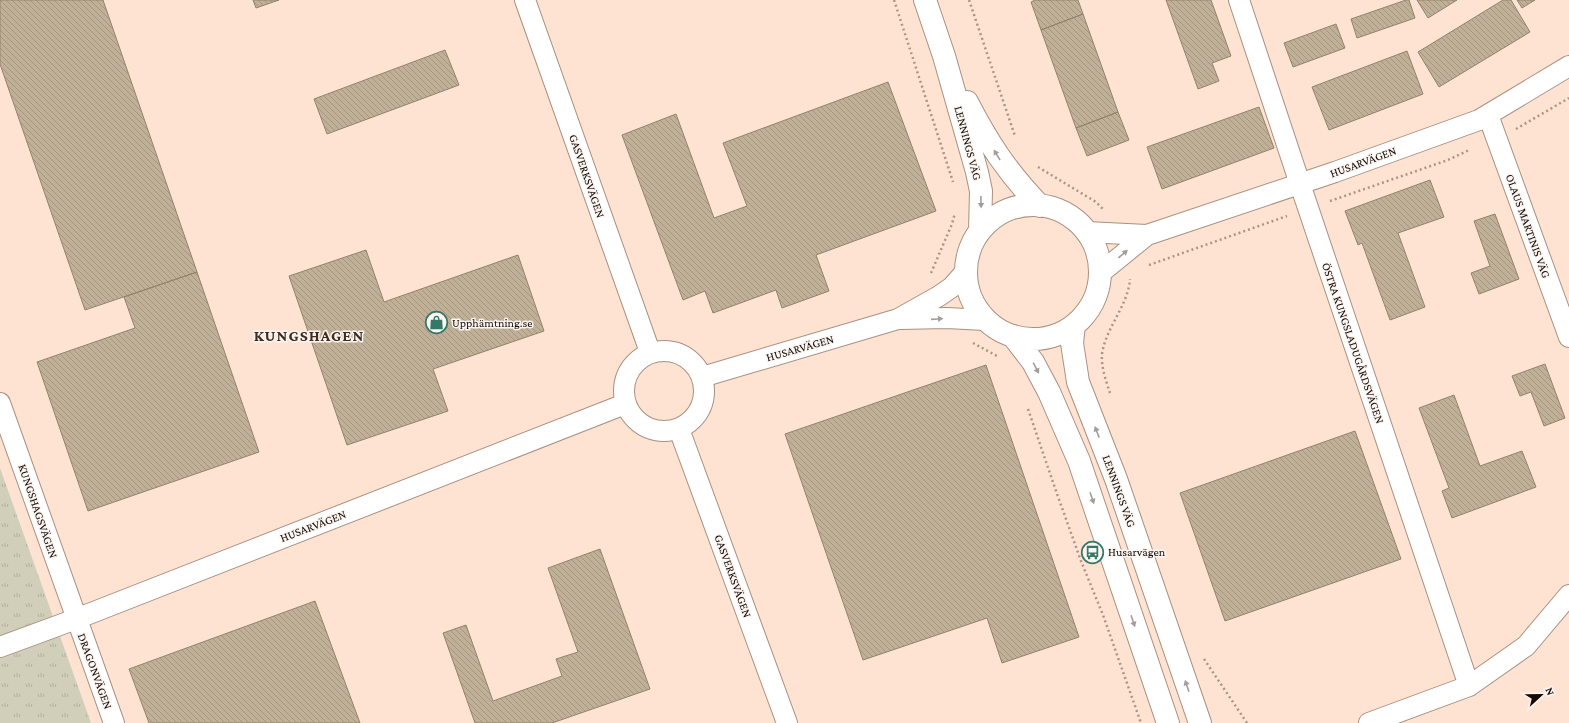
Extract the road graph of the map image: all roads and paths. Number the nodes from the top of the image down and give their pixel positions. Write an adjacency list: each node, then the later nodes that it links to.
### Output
1 (525, 0): 24 (street, GASVERKSVÄGEN)
2 (926, 0): 5 (main road, LENNINGS VÄG)
3 (969, 0): 8 (path)
4 (1239, 0): 10 (street, ÖSTRA KUNGSLADUGÅRDSVÄGEN)
5 (944, 56): 11 (main road, LENNINGS VÄG, one-way to 5); 12 (main road, LENNINGS VÄG, one-way to 12)
6 (1569, 66): 7 (street, HUSARVÄGEN)
7 (1488, 115): 10 (street, HUSARVÄGEN); 23 (street, OLAUS MARTINIS VÄG)
8 (1018, 143)
9 (1033, 164): 14 (path)
10 (1300, 184): 15 (street, HUSARVÄGEN); 34 (street, ÖSTRA KUNGSLADUGÅRDSVÄGEN)
11 (1040, 206): 12 (main road); 13 (main road)
12 (980, 231): 17 (main road)
13 (1086, 232): 14 (street, HUSARVÄGEN); 18 (main road)
14 (1116, 233): 15 (street, HUSARVÄGEN)
15 (1147, 235): 16 (street, HUSARVÄGEN)
16 (1123, 254): 18 (street, HUSARVÄGEN); 26 (path)
17 (966, 271): 19 (street, HUSARVÄGEN); 20 (main road)
18 (1100, 274): 21 (main road)
19 (898, 319): 20 (street, HUSARVÄGEN, one-way to 20); 25 (street, HUSARVÄGEN)
20 (985, 320): 22 (main road)
21 (1074, 325): 22 (main road); 38 (main road, LENNINGS VÄG, one-way to 21)
22 (1013, 336): 37 (main road, one-way to 37)
23 (1569, 337)
24 (650, 352): 25 (street); 28 (street)
25 (702, 377): 29 (street)
26 (1111, 395)
27 (0, 403): 31 (street, KUNGSHAGSVÄGEN)
28 (625, 404): 29 (street); 31 (street, HUSARVÄGEN)
29 (678, 429): 36 (street, GASVERKSVÄGEN)
30 (1569, 595): 34 (street)
31 (76, 619): 32 (street, HUSARVÄGEN); 35 (street, DRAGONVÄGEN)
32 (0, 647)
33 (1200, 653): 39 (path)
34 (1469, 686): 40 (street)
35 (114, 723)
36 (787, 723)
37 (1168, 723)
38 (1200, 723)
39 (1247, 723)
40 (1368, 723)

